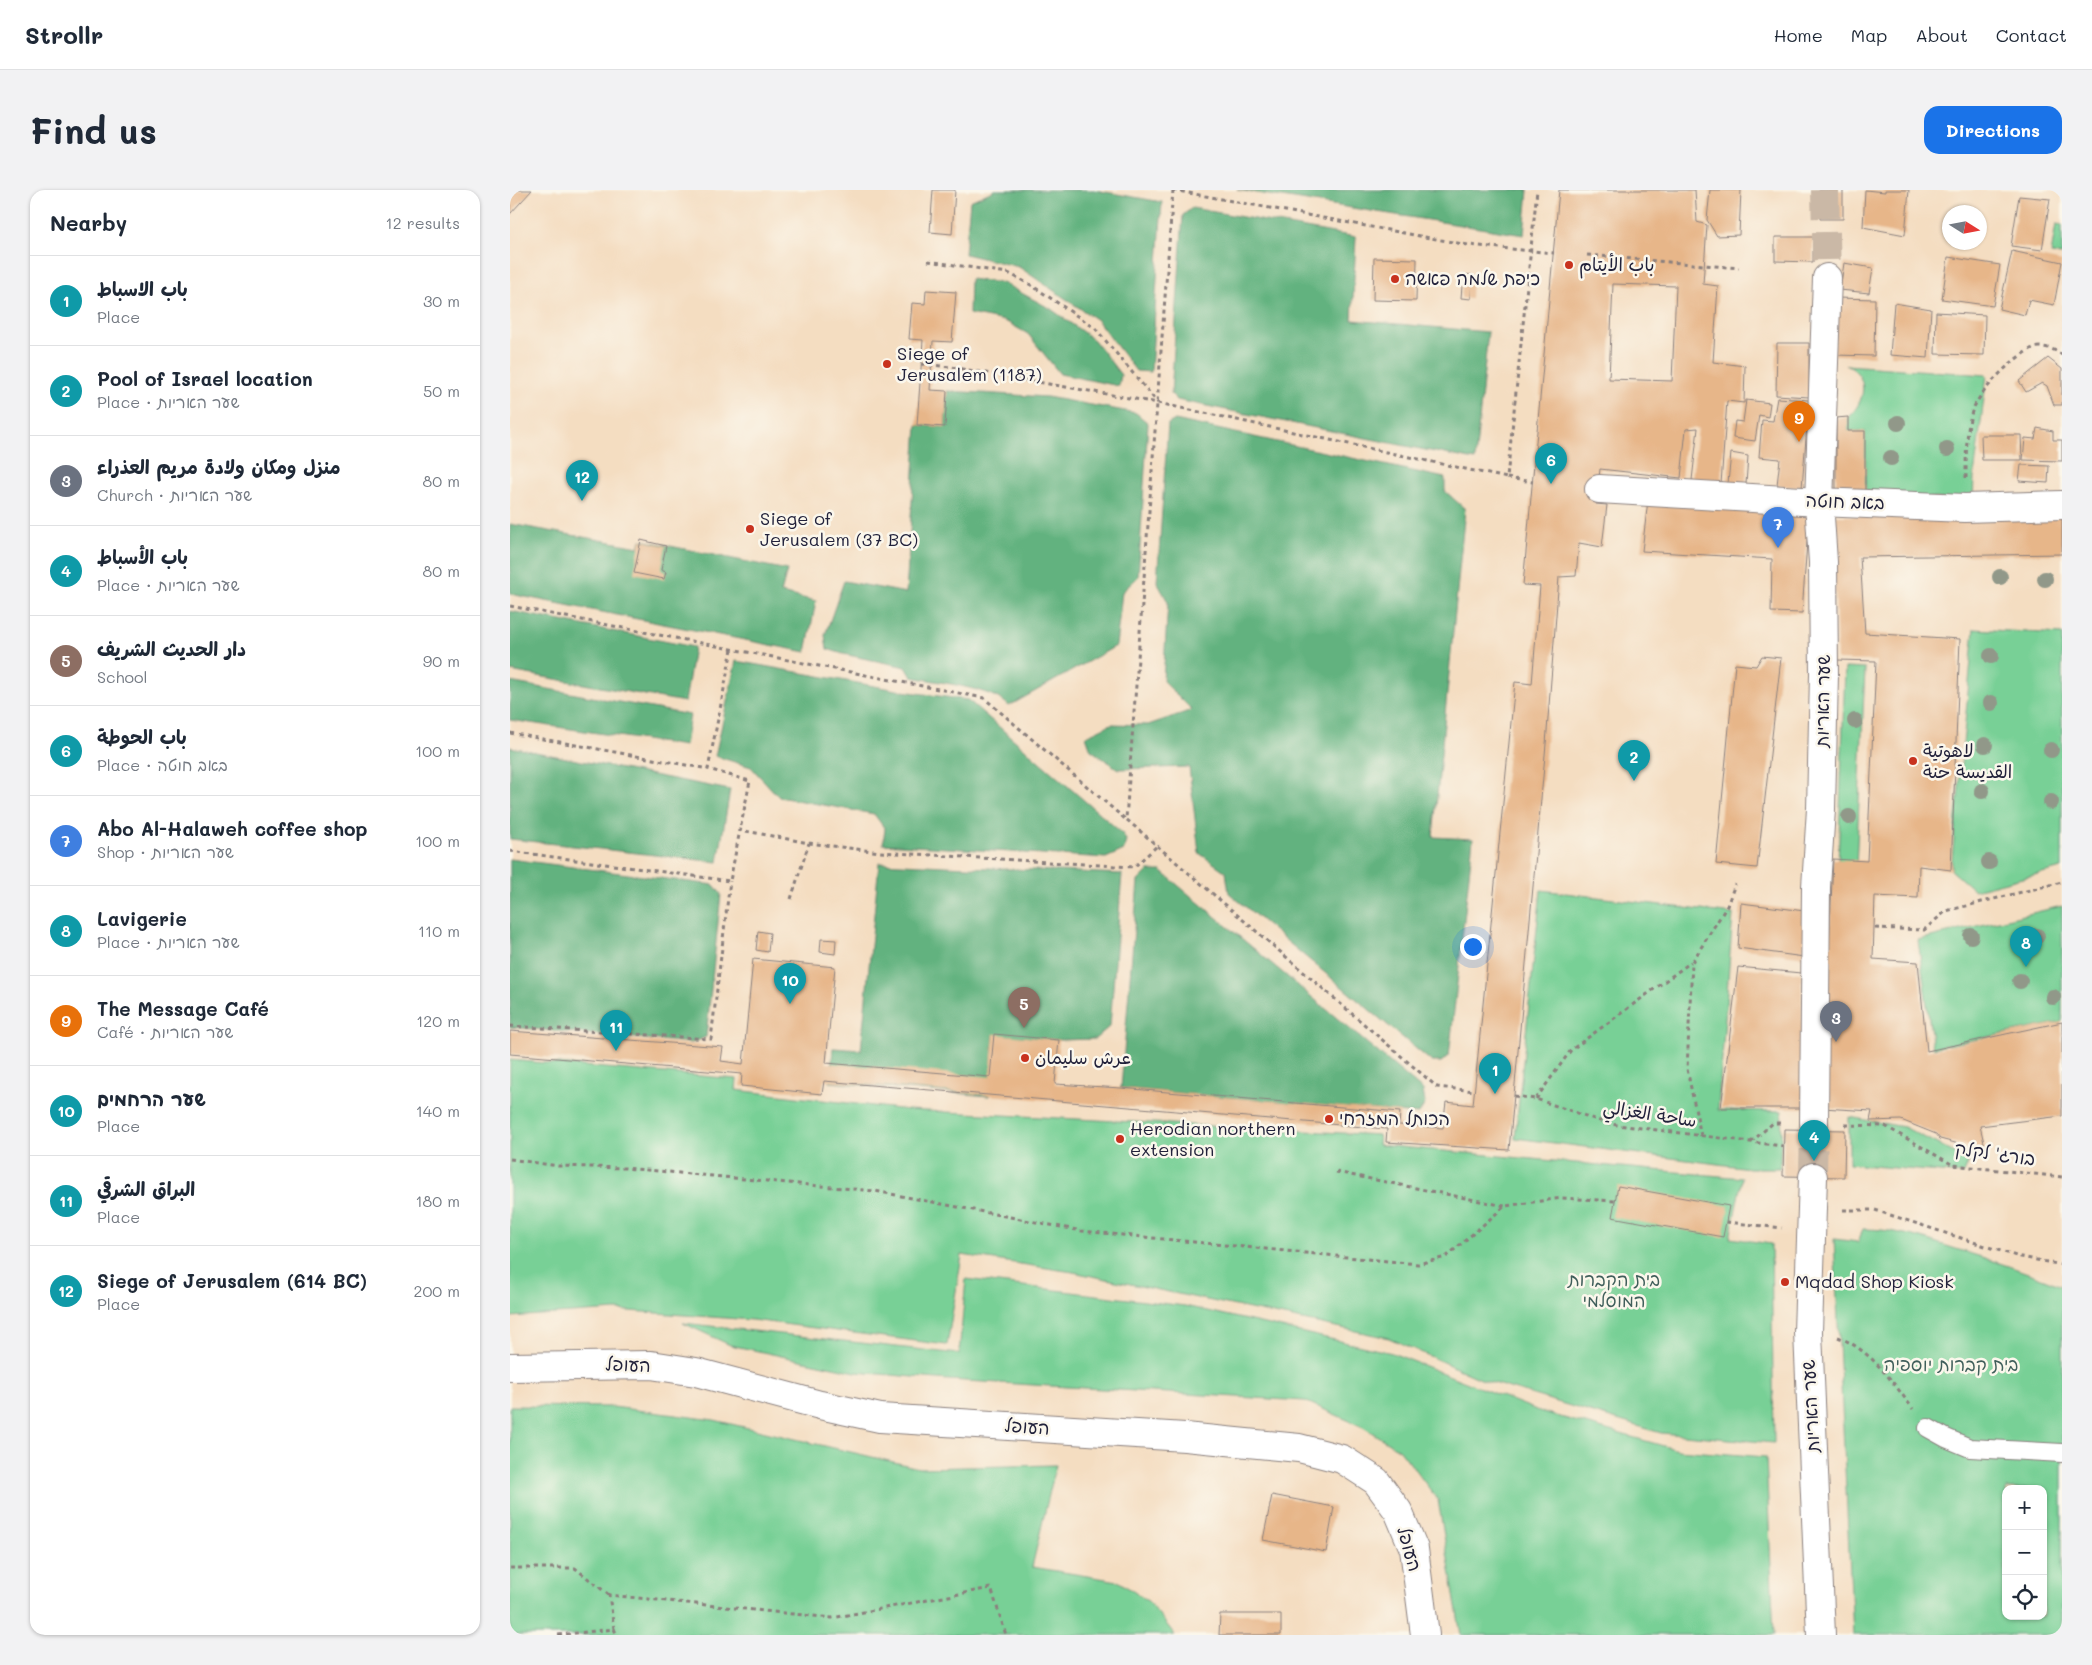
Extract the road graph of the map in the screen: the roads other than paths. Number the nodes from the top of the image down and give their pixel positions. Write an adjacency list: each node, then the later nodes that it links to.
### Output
1 (1827, 278): 3 (street, שער האריות)
2 (1599, 489): 3 (street, באב חוטה)
3 (1819, 502): 4 (street, באב חוטה); 5 (street, שער האריות)
4 (2062, 505)
5 (1814, 1124)
6 (1813, 1177): 11 (street, שער האריות)
7 (510, 1367): 10 (street, העופל)
8 (1928, 1428): 9 (lane)
9 (2062, 1453)
10 (1426, 1635)
11 (1821, 1635)

